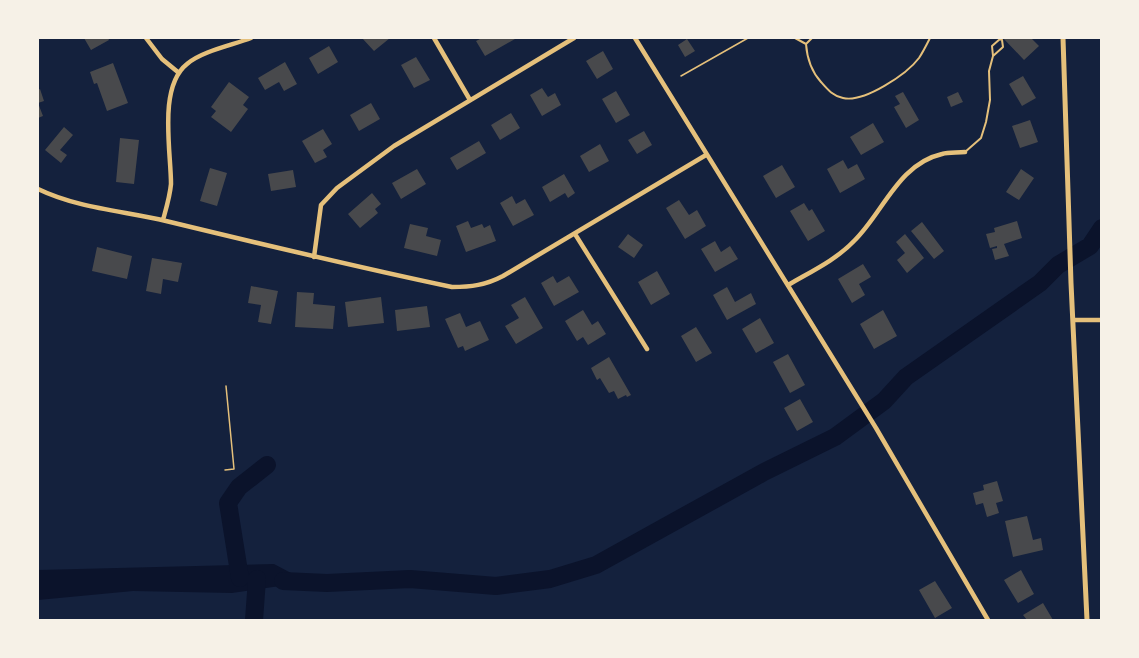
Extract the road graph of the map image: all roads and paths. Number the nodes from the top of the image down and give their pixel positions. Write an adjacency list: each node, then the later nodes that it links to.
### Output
1 (146, 38): 13 (street)
2 (251, 38): 13 (street)
3 (434, 38): 15 (street)
4 (574, 38): 15 (street)
5 (635, 38): 17 (street)
6 (747, 38): 14 (path)
7 (795, 38): 11 (lane)
8 (812, 38): 11 (lane)
9 (930, 38): 11 (lane)
10 (1063, 38): 23 (street)
11 (806, 44)
12 (993, 56): 12 (lane); 16 (lane)
13 (179, 73): 19 (street)
14 (681, 76)
15 (470, 100): 21 (street)
16 (965, 152): 22 (street)
17 (706, 155): 20 (street); 22 (street)
18 (38, 189): 19 (street)
19 (163, 220): 21 (street)
20 (575, 234): 21 (street); 25 (street)
21 (314, 257)
22 (788, 285): 28 (street)
23 (1074, 320): 24 (street); 29 (street)
24 (1101, 320)
25 (647, 349)
26 (226, 386): 27 (path)
27 (225, 470)
28 (988, 621)
29 (1087, 621)

